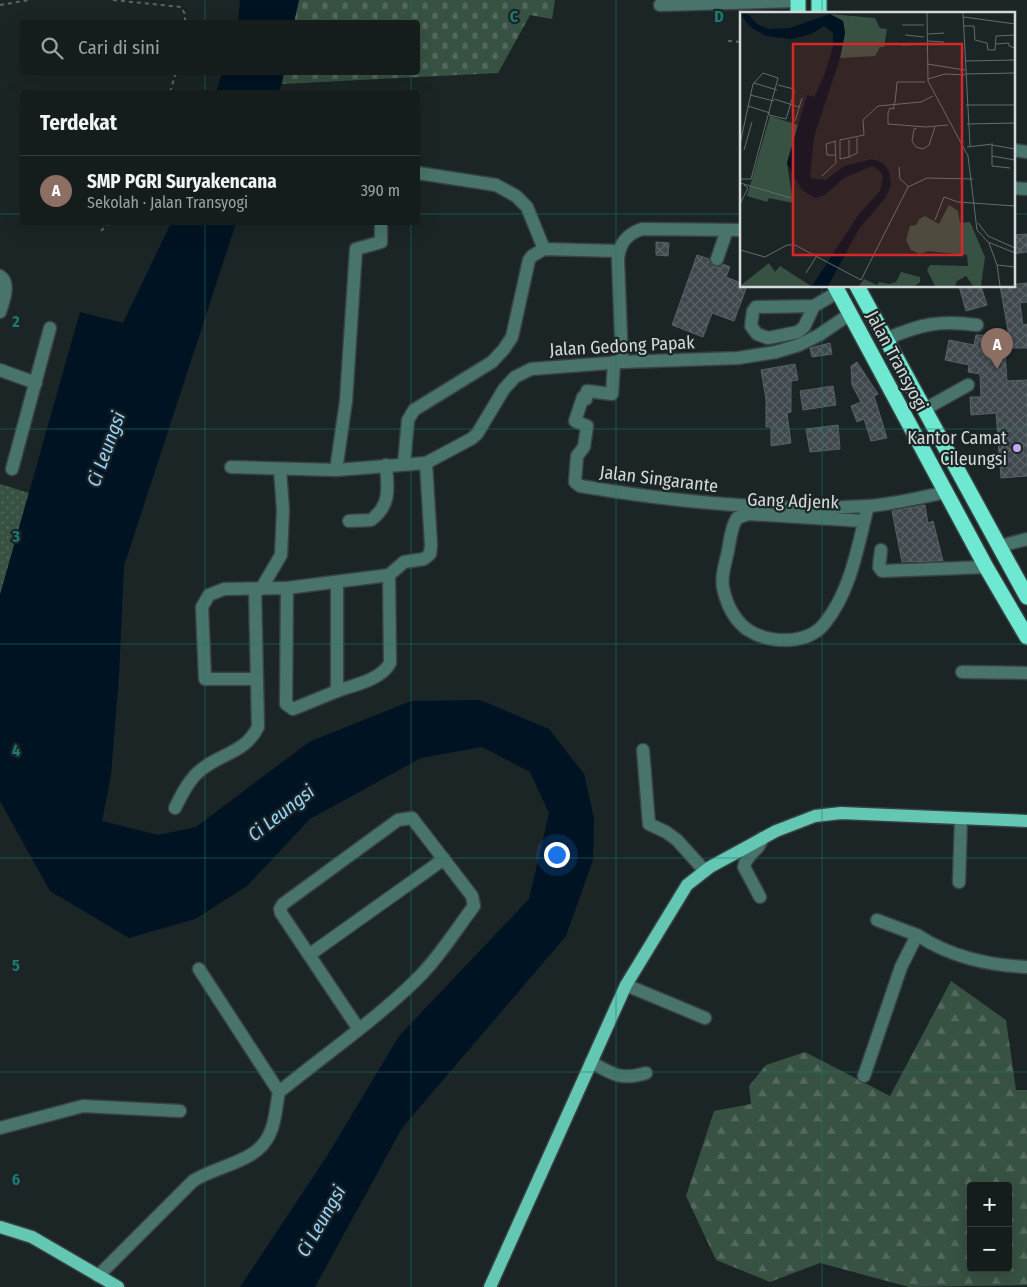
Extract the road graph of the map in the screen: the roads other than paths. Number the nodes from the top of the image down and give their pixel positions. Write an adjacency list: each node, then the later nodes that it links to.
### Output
1 (660, 5): 2 (street)
2 (798, 5)
3 (1014, 150): 4 (street)
4 (1027, 152)
5 (420, 173): 11 (street)
6 (1014, 188): 7 (street)
7 (1027, 189)
8 (381, 225): 34 (street)
9 (727, 230): 10 (street); 12 (street); 13 (street)
10 (740, 230)
11 (544, 249): 12 (street); 29 (street)
12 (618, 250): 23 (street)
13 (718, 259)
14 (0, 276): 18 (street)
15 (858, 288): 22 (highway, Jalan Transyogi)
16 (836, 289): 17 (street); 19 (highway, Jalan Transyogi)
17 (814, 306): 17 (street)
18 (0, 312)
19 (850, 314): 23 (street, Jalan Gedong Papak); 35 (highway, Jalan Transyogi)
20 (977, 325): 22 (street)
21 (50, 328): 25 (street)
22 (886, 339): 27 (highway, Jalan Transyogi)
23 (618, 362): 28 (street, Jalan Gedong Papak); 36 (street, Jalan Singarante)
24 (0, 370): 25 (street)
25 (36, 383): 32 (street)
26 (968, 385): 27 (street)
27 (924, 409): 40 (highway, Jalan Transyogi)
28 (426, 463): 29 (street); 43 (street)
29 (404, 464): 30 (street)
30 (386, 465): 34 (street); 37 (street)
31 (231, 467): 33 (street)
32 (12, 469)
33 (280, 469): 34 (street); 46 (street)
34 (336, 470)
35 (946, 492): 36 (street, Jalan Singarante); 42 (highway, Jalan Transyogi)
36 (868, 506): 38 (street, Gang Adjenk)
37 (349, 521)
38 (864, 521): 38 (street, Gang Adjenk)
39 (1027, 539): 40 (street)
40 (1000, 546): 47 (highway, Jalan Transyogi)
41 (881, 550): 42 (street)
42 (986, 567): 48 (highway, Jalan Transyogi)
43 (389, 576): 44 (street); 52 (street)
44 (337, 583): 45 (street); 52 (street)
45 (287, 588): 46 (street); 52 (street)
46 (258, 589): 51 (street); 51 (street)
47 (1027, 597)
48 (1027, 637)
49 (962, 672): 50 (street)
50 (1027, 673)
51 (257, 679): 54 (street)
52 (337, 691)
53 (642, 750): 59 (street)
54 (175, 808)
55 (961, 819): 56 (main road); 57 (main road); 60 (street)
56 (1027, 821)
57 (762, 838): 59 (main road); 61 (street)
58 (444, 859): 64 (street); 64 (street); 69 (street)
59 (704, 870): 67 (main road)
60 (958, 882)
61 (760, 897)
62 (877, 920): 63 (street)
63 (917, 935): 65 (street); 72 (street)
64 (308, 955): 69 (street)
65 (1027, 967)
66 (199, 969): 73 (street)
67 (626, 985): 68 (street); 70 (main road)
68 (705, 1018)
69 (358, 1028): 73 (street)
70 (591, 1062): 71 (street); 79 (main road)
71 (646, 1073)
72 (864, 1076)
73 (279, 1092): 77 (street)
74 (180, 1111): 75 (street)
75 (0, 1128)
76 (0, 1227): 77 (main road)
77 (98, 1276): 78 (main road)
78 (118, 1287)
79 (490, 1287)

